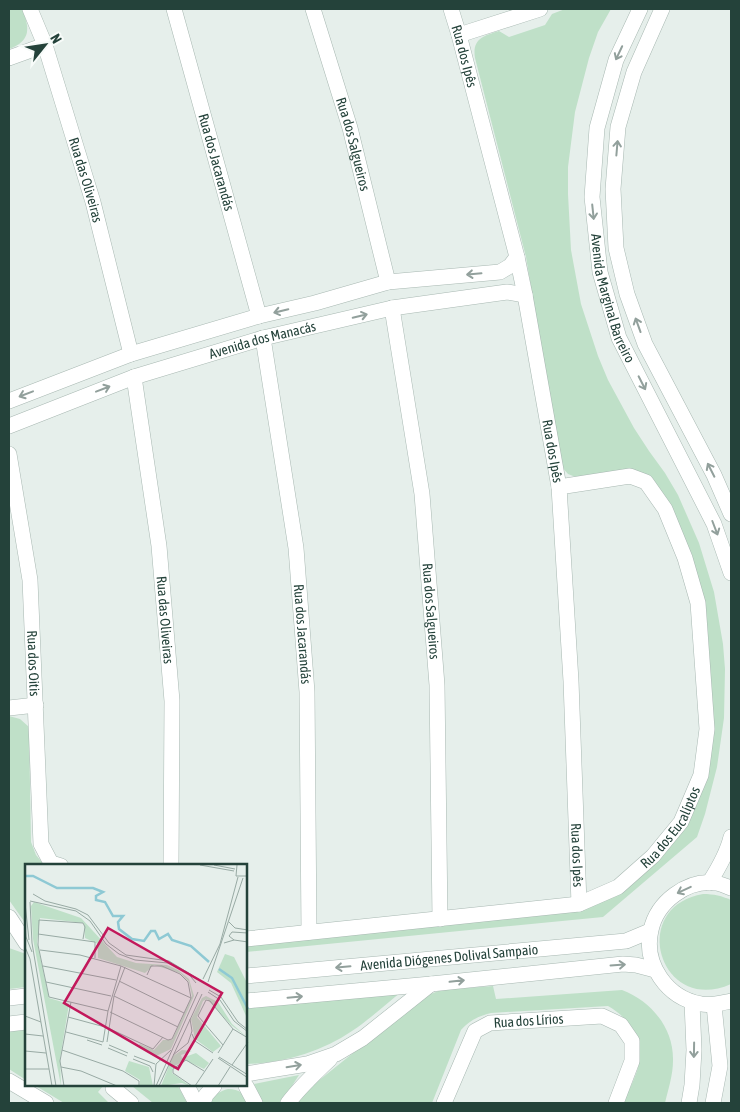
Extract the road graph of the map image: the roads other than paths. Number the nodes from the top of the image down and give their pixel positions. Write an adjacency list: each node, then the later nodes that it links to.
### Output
1 (30, 9): 9 (street, Rua das Oliveiras)
2 (174, 9): 16 (street, Rua dos Jacarandás)
3 (313, 9): 12 (street, Rua dos Salgueiros)
4 (451, 9): 8 (street, Rua dos Ipês)
5 (540, 9): 8 (street)
6 (640, 9): 30 (street, Avenida Marginal Barreiro, one-way to 30)
7 (662, 9): 29 (street, Avenida Marginal Barreiro, one-way to 7)
8 (460, 35): 11 (street, Rua dos Ipês)
9 (45, 46): 10 (street); 20 (street, Rua das Oliveiras)
10 (9, 58)
11 (517, 258): 12 (street, Avenida dos Manacás, one-way to 12); 13 (street, Rua dos Ipês)
12 (388, 282): 14 (street, Avenida dos Manacás)
13 (525, 295): 15 (street, Avenida dos Manacás); 28 (street, Rua dos Ipês)
14 (315, 303): 16 (street, Avenida dos Manacás, one-way to 16); 17 (street)
15 (392, 308): 17 (street, Avenida dos Manacás, one-way to 15); 40 (street, Rua dos Salgueiros)
16 (259, 316): 18 (street, Avenida dos Manacás)
17 (323, 324): 19 (street, Avenida dos Manacás)
18 (193, 336): 20 (street, Avenida dos Manacás); 21 (street)
19 (263, 338): 21 (street, Avenida dos Manacás); 42 (street, Rua dos Jacarandás)
20 (131, 354): 23 (street, Avenida dos Manacás)
21 (198, 358): 22 (street, Avenida dos Manacás)
22 (134, 377): 25 (street, Avenida dos Manacás, one-way to 22); 35 (street, Rua das Oliveiras)
23 (60, 381): 24 (street, Avenida dos Manacás, one-way to 24); 25 (street)
24 (9, 401)
25 (67, 403): 26 (street, Avenida dos Manacás)
26 (9, 426)
27 (9, 454): 31 (street, Rua dos Oitis)
28 (559, 487): 38 (street, Rua dos Ipês); 38 (street, Rua dos Eucalíptos)
29 (731, 514)
30 (731, 573)
31 (36, 705): 32 (street); 34 (street, Rua dos Oitis)
32 (9, 708)
33 (731, 837): 36 (street)
34 (54, 864)
35 (171, 864)
36 (709, 883): 37 (street); 41 (street, one-way to 41)
37 (731, 888)
38 (579, 904): 40 (street, Rua dos Eucalíptos)
39 (9, 917): 45 (street)
40 (440, 919): 42 (street, Rua dos Eucalíptos)
41 (650, 930): 47 (street); 48 (street, Avenida Diógenes Dolival Sampaio, one-way to 48)
42 (309, 932): 43 (street, Rua dos Eucalíptos)
43 (248, 938)
44 (9, 940): 46 (street)
45 (25, 942)
46 (25, 944)
47 (655, 970): 49 (street, Avenida Diógenes Dolival Sampaio, one-way to 47); 54 (street)
48 (248, 976)
49 (431, 984): 52 (street, Avenida Diógenes Dolival Sampaio, one-way to 49); 58 (street, Avenida Diógenes Dolival Sampaio)
50 (25, 996): 51 (street)
51 (9, 998)
52 (248, 1001)
53 (731, 1001): 55 (street)
54 (692, 1002): 55 (street); 73 (street, one-way to 73)
55 (714, 1005): 74 (street)
56 (25, 1022): 57 (street)
57 (9, 1024)
58 (336, 1054): 59 (street, Avenida Diógenes Dolival Sampaio, one-way to 58); 70 (street)
59 (248, 1074)
60 (9, 1081): 65 (street)
61 (188, 1087): 67 (street)
62 (213, 1087): 68 (street)
63 (247, 1087): 69 (street)
64 (113, 1088): 66 (street)
65 (46, 1103)
66 (131, 1103)
67 (196, 1103)
68 (203, 1103)
69 (255, 1103)
70 (288, 1103)
71 (444, 1103): 72 (street, Rua dos Lírios)
72 (616, 1103)
73 (689, 1103)
74 (714, 1103)

